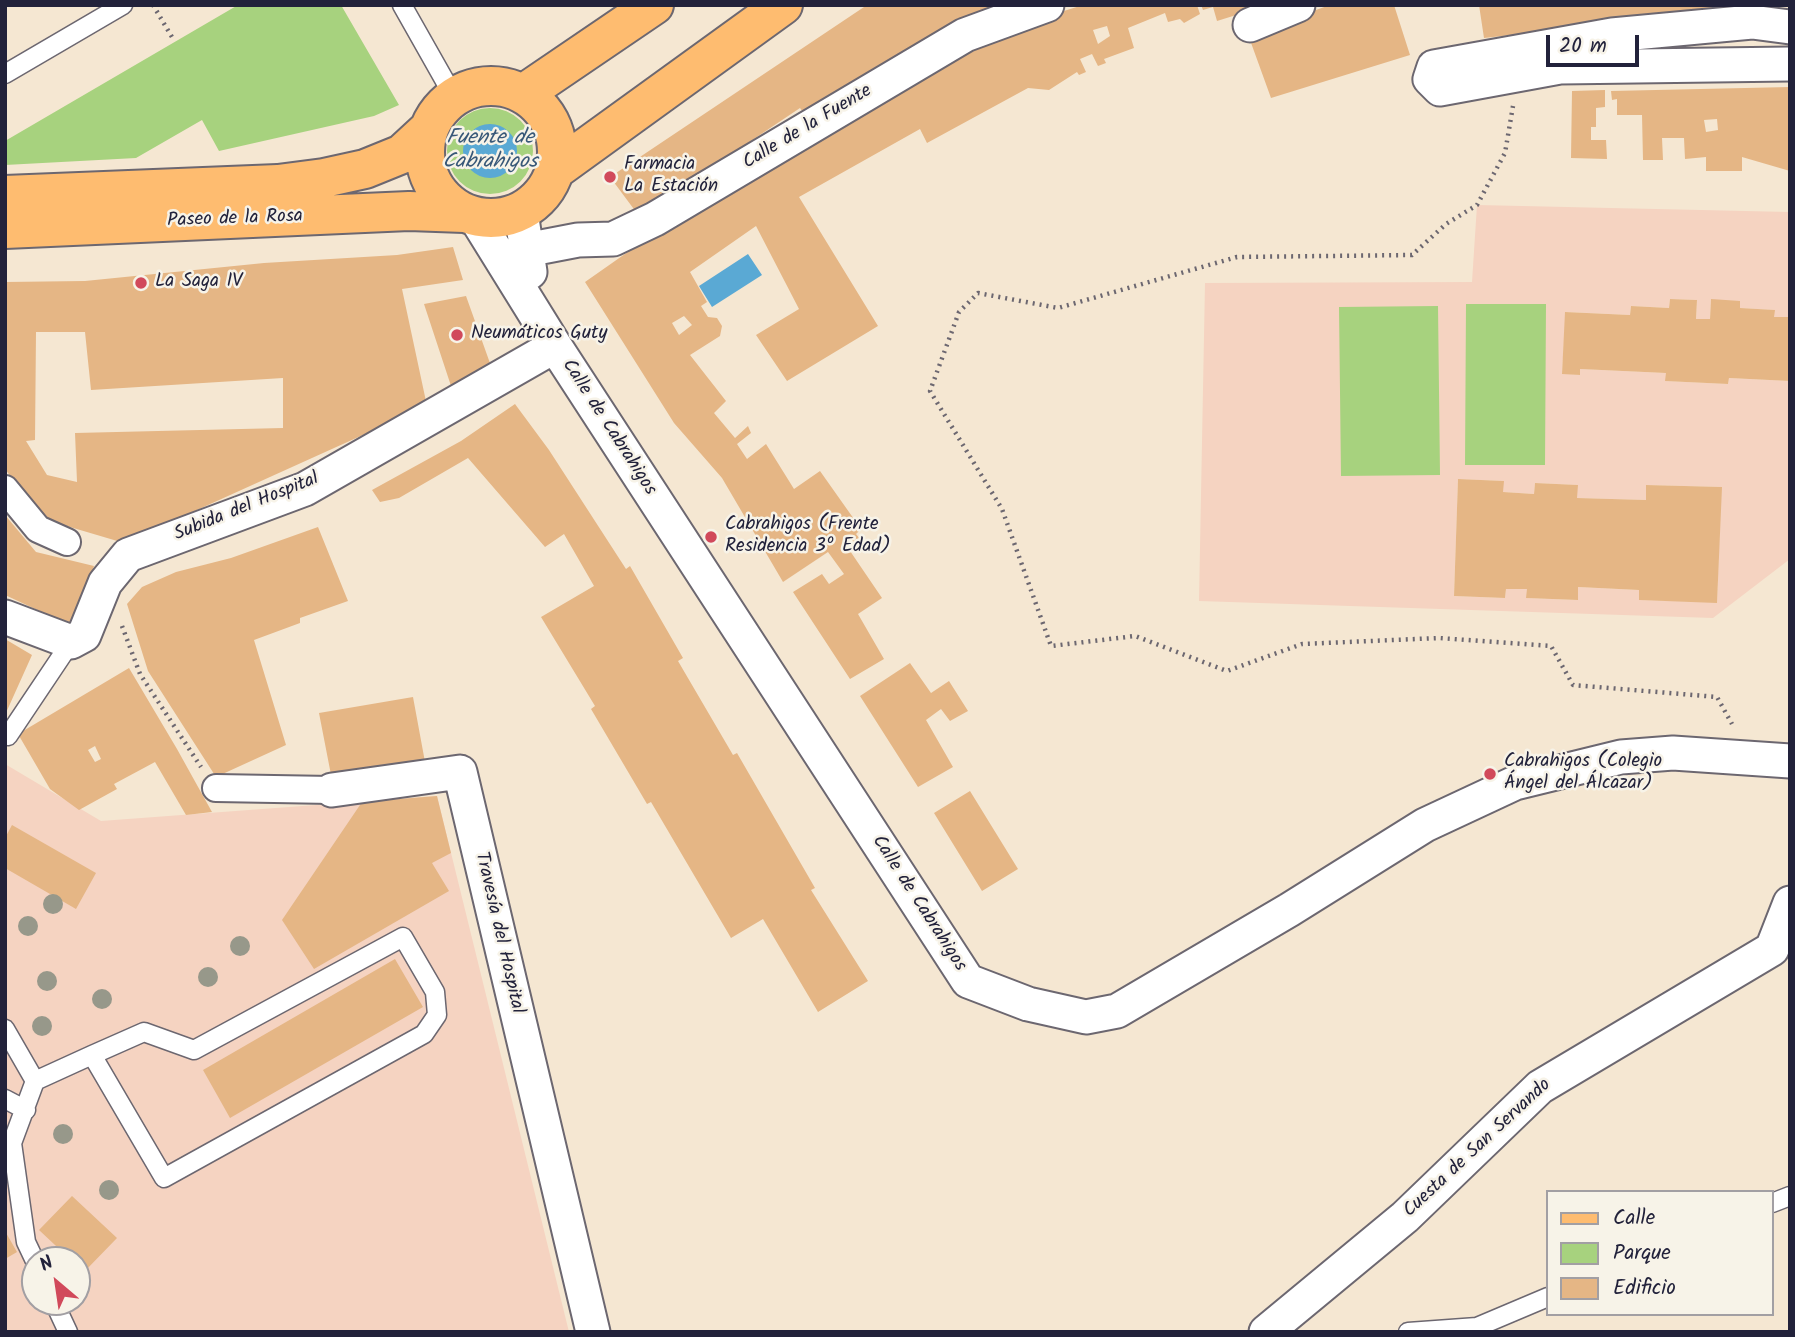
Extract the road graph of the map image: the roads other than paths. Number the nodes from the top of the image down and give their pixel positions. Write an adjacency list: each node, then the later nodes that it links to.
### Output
1 (123, 5): 10 (lane)
2 (402, 5): 12 (lane)
3 (654, 5): 11 (main road)
4 (783, 5): 14 (main road)
5 (1048, 5): 19 (street, Calle de la Fuente)
6 (1298, 5): 7 (street)
7 (1250, 24)
8 (1790, 27): 9 (street)
9 (1790, 64)
10 (5, 74)
11 (523, 94): 12 (main road); 14 (main road)
12 (454, 97): 13 (main road, Paseo de la Rosa)
13 (428, 130): 15 (main road, Paseo de la Rosa); 17 (main road)
14 (555, 170): 16 (main road)
15 (5, 195)
16 (521, 212): 17 (main road, Paseo de la Rosa); 19 (street)
17 (470, 215): 18 (main road, Paseo de la Rosa); 20 (street, Calle de Cabrahigos)
18 (5, 229)
19 (526, 250): 20 (street)
20 (546, 332): 24 (street, Subida del Hospital); 26 (street, Calle de Cabrahigos)
21 (5, 489): 22 (street)
22 (67, 542)
23 (5, 617): 24 (street)
24 (71, 642): 25 (lane)
25 (8, 736)
26 (1790, 761)
27 (216, 788): 28 (street, Travesía del Hospital)
28 (332, 790): 40 (street, Travesía del Hospital)
29 (1790, 903): 41 (street, Cuesta de San Servando)
30 (5, 1029): 32 (lane)
31 (92, 1055): 31 (lane); 32 (lane)
32 (34, 1082): 34 (lane)
33 (5, 1099): 34 (lane)
34 (26, 1110): 35 (lane)
35 (28, 1246)
36 (1546, 1298): 38 (lane)
37 (61, 1316): 39 (lane)
38 (1479, 1329): 42 (lane)
39 (68, 1332)
40 (593, 1332)
41 (1266, 1332)
42 (1408, 1332)

